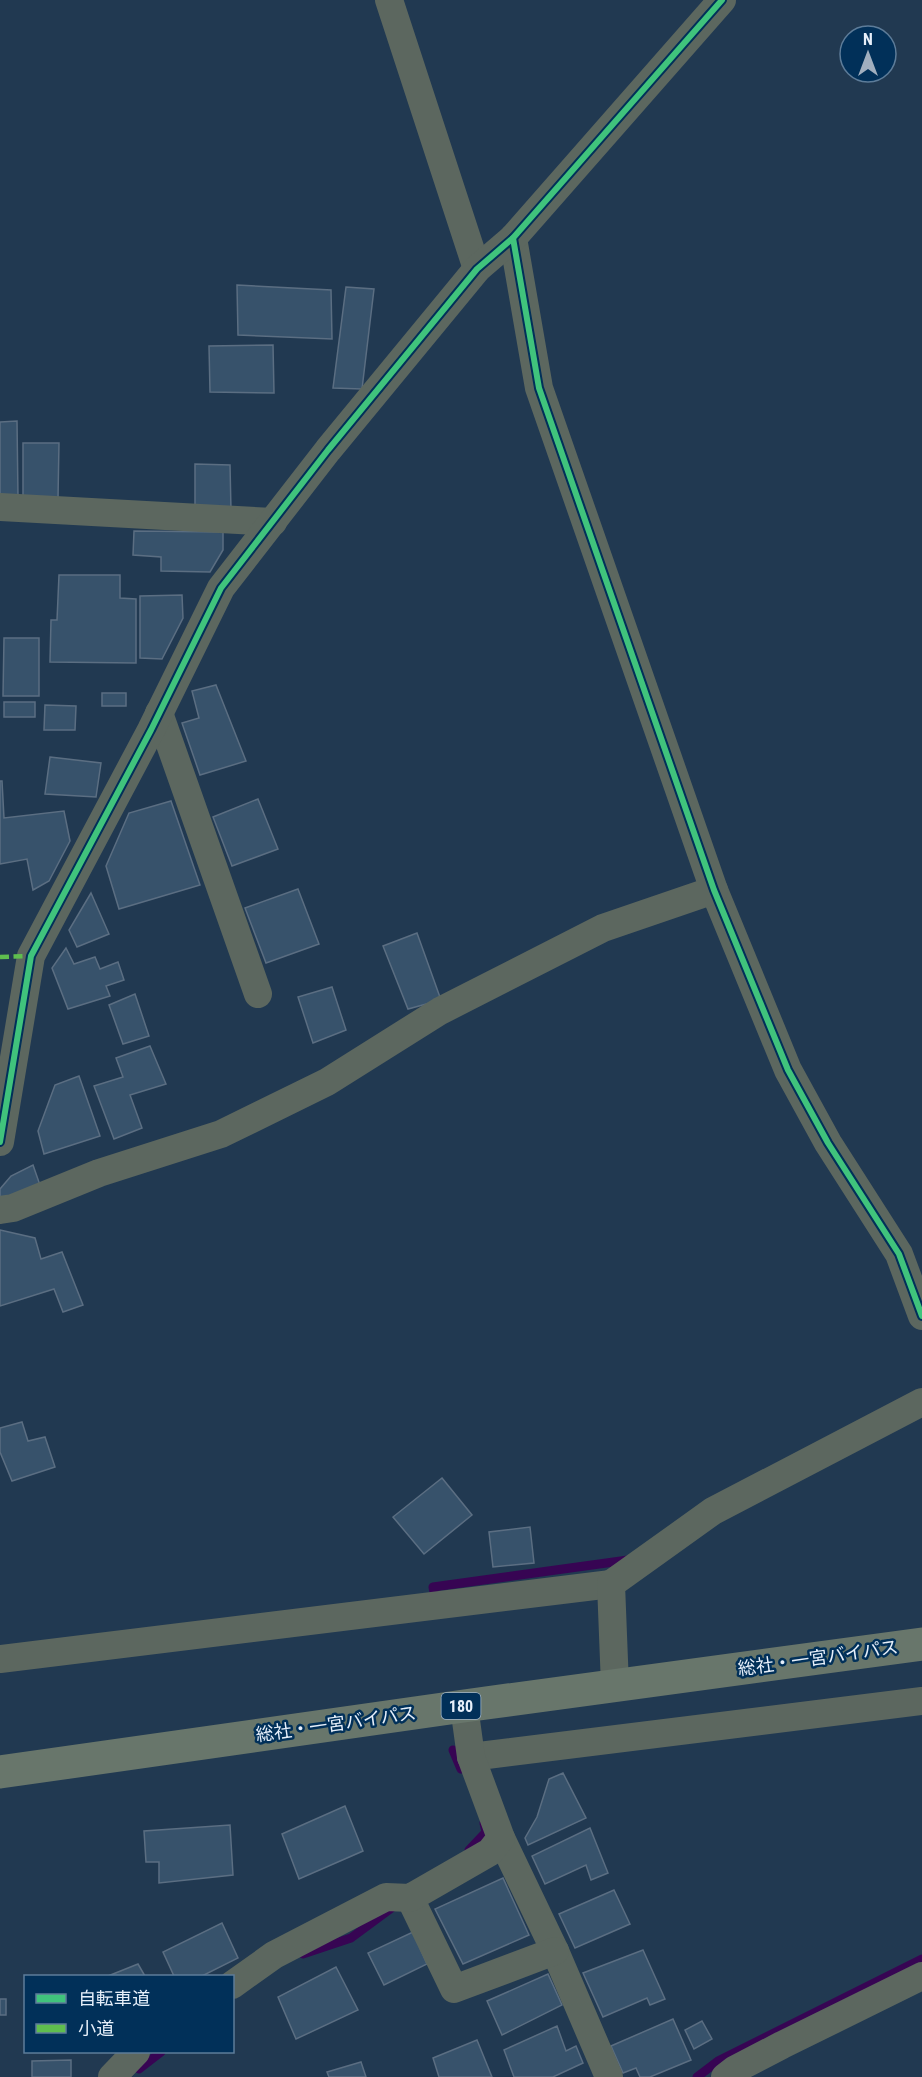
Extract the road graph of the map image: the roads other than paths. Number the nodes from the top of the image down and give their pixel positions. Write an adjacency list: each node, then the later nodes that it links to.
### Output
1 (389, 0): 4 (street)
2 (722, 0): 3 (street)
3 (513, 238): 4 (street); 8 (street)
4 (477, 269): 6 (street)
5 (0, 507): 6 (street)
6 (273, 522): 7 (street)
7 (159, 713): 9 (street); 10 (street)
8 (714, 890): 11 (street); 12 (street)
9 (258, 994)
10 (0, 1142)
11 (0, 1210)
12 (922, 1316)
13 (922, 1402): 14 (street)
14 (611, 1584): 16 (street); 17 (street)
15 (922, 1644): 17 (highway, 総社・一宮バイパス / 180)
16 (0, 1659)
17 (615, 1686): 19 (highway, 総社・一宮バイパス / 180)
18 (922, 1701): 20 (street)
19 (464, 1706): 20 (street); 21 (highway, 総社・一宮バイパス / 180)
20 (471, 1757): 22 (street)
21 (0, 1772)
22 (501, 1838): 23 (street); 24 (street)
23 (405, 1898): 24 (street); 26 (street)
24 (555, 1951): 29 (street)
25 (922, 1976): 30 (street)
26 (234, 1983)
27 (135, 2053): 28 (street)
28 (112, 2077)
29 (609, 2077)
30 (725, 2077)

